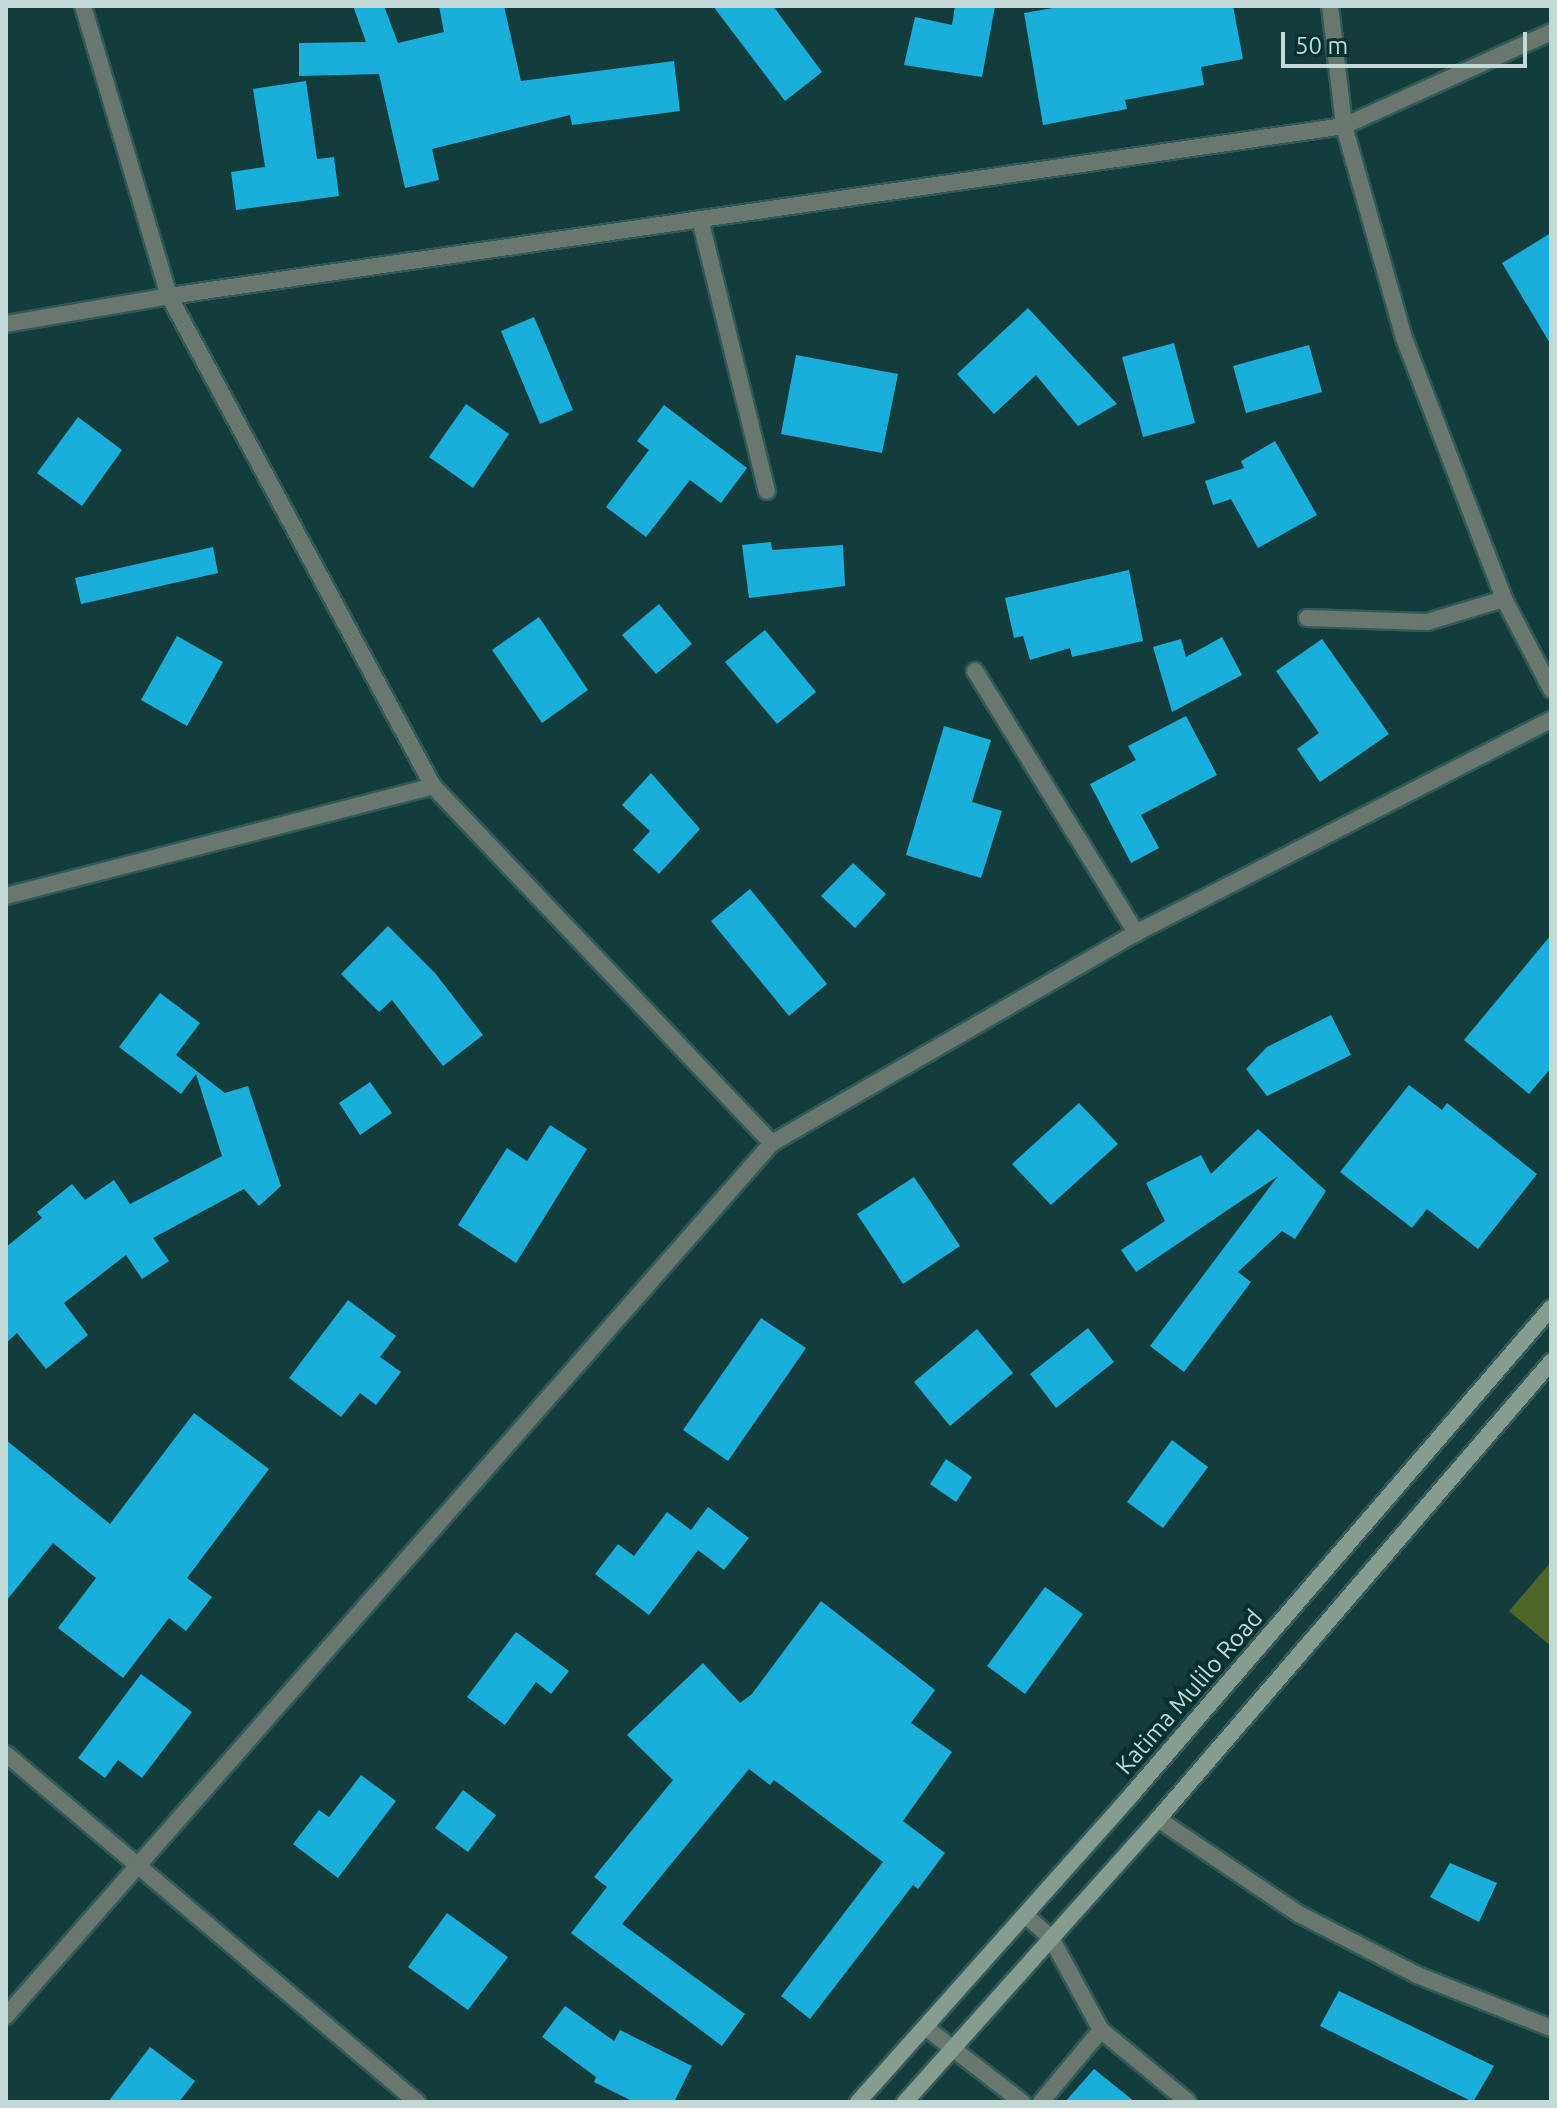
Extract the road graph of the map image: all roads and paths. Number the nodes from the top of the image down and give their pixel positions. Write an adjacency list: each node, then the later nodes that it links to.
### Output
1 (83, 6): 6 (street)
2 (1330, 6): 4 (street)
3 (1551, 32): 4 (street)
4 (1344, 126): 5 (street); 9 (street)
5 (700, 219): 6 (street); 8 (street)
6 (169, 296): 7 (street); 14 (street)
7 (6, 324)
8 (767, 491)
9 (1504, 599): 10 (street); 12 (street)
10 (1307, 618)
11 (975, 671): 16 (street)
12 (1551, 689)
13 (1551, 720): 16 (street)
14 (433, 786): 15 (street); 17 (street)
15 (6, 896)
16 (1136, 933): 17 (street)
17 (772, 1143): 22 (street)
18 (1551, 1308): 23 (main road, Katima Mulilo Road)
19 (1551, 1362): 21 (main road)
20 (6, 1754): 22 (street)
21 (1158, 1819): 24 (main road); 27 (street)
22 (139, 1862): 25 (street); 30 (street)
23 (1025, 1915): 24 (street); 26 (main road, Katima Mulilo Road)
24 (1051, 1938): 28 (street); 29 (main road)
25 (6, 2016)
26 (925, 2027): 29 (street); 31 (main road, Katima Mulilo Road)
27 (1551, 2028)
28 (1101, 2030): 34 (street); 35 (street)
29 (952, 2049): 32 (main road); 33 (street)
30 (417, 2102)
31 (858, 2102)
32 (905, 2102)
33 (1022, 2102)
34 (1041, 2102)
35 (1188, 2102)

